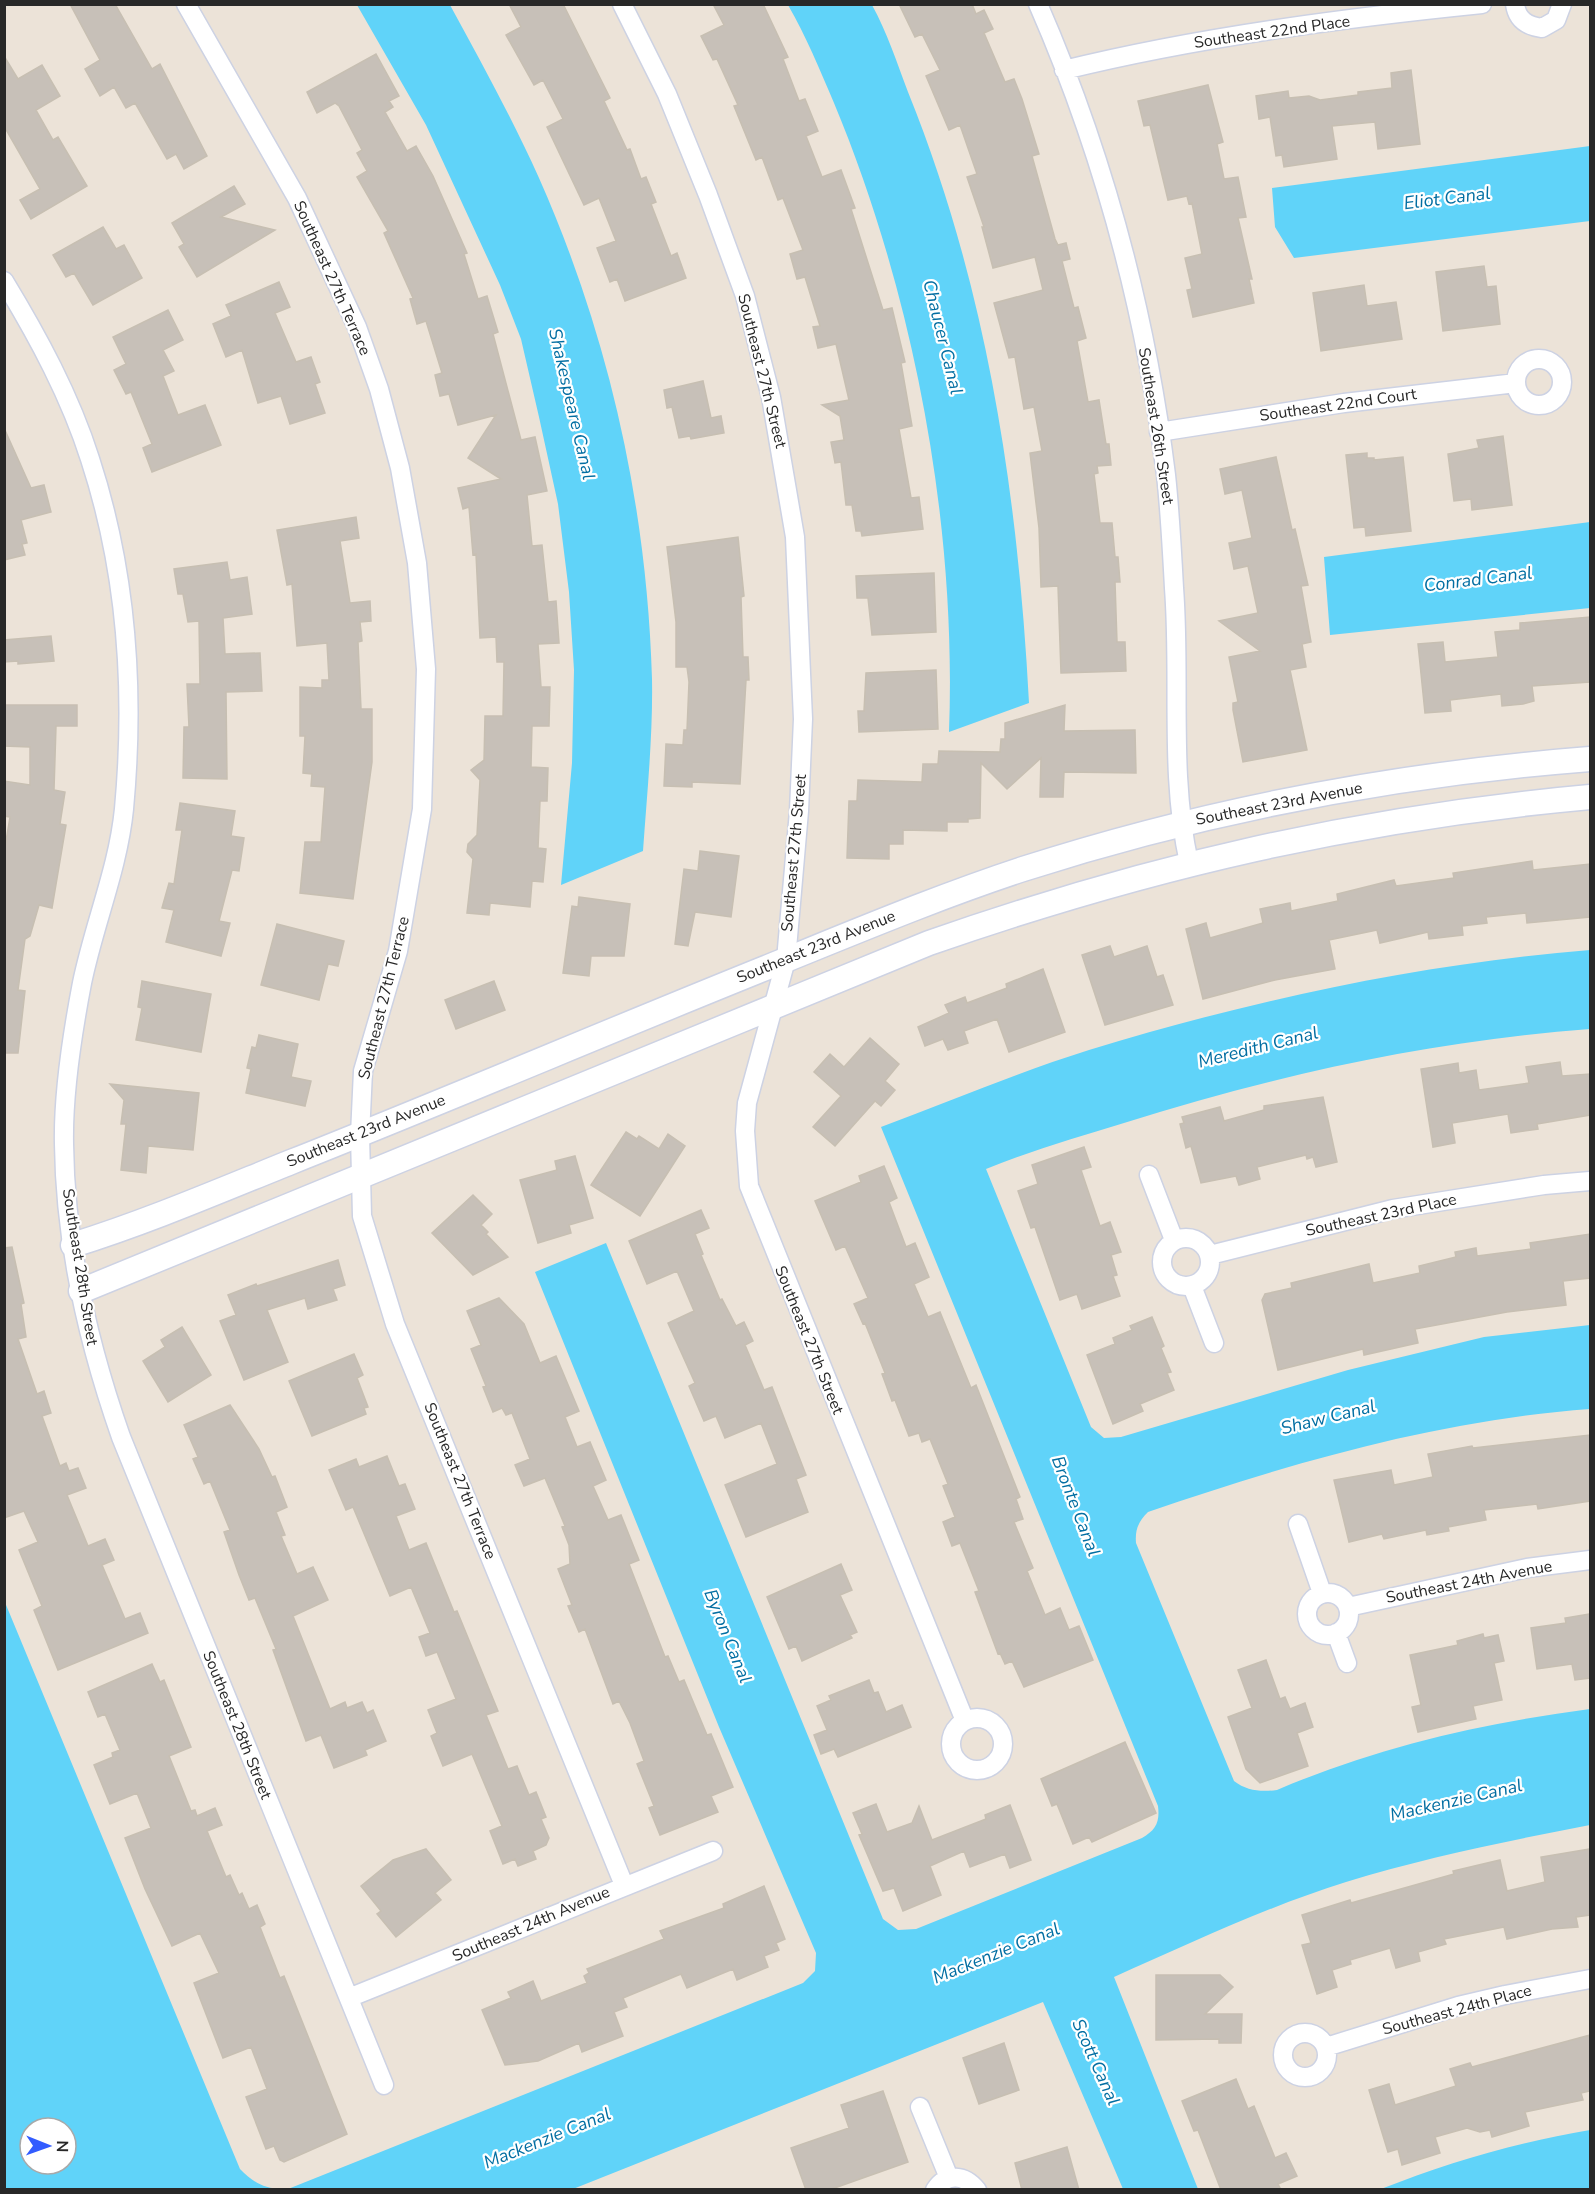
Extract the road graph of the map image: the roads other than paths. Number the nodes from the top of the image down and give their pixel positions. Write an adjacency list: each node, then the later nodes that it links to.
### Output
1 (186, 4): 17 (street, Southeast 27th Terrace)
2 (622, 4): 15 (street, Southeast 27th Street)
3 (1038, 4): 7 (street, Southeast 26th Street)
4 (1482, 4): 7 (street, Southeast 22nd Place)
5 (1515, 4): 6 (street)
6 (1562, 4)
7 (1064, 70): 10 (street, Southeast 26th Street)
8 (4, 281): 22 (street, Southeast 28th Street)
9 (1516, 383): 10 (street, Southeast 22nd Court)
10 (1159, 432): 13 (street, Southeast 26th Street)
11 (1590, 759): 13 (street, Southeast 23rd Avenue)
12 (1590, 797): 14 (street)
13 (1180, 823): 14 (street, Southeast 26th Street); 15 (street, Southeast 23rd Avenue)
14 (1189, 863): 16 (street)
15 (786, 960): 16 (street, Southeast 27th Street); 17 (street, Southeast 23rd Avenue)
16 (774, 1006): 19 (street); 33 (street, Southeast 27th Street)
17 (360, 1135): 19 (street, Southeast 27th Terrace); 22 (street, Southeast 23rd Avenue)
18 (1149, 1175): 21 (street)
19 (360, 1177): 25 (street); 35 (street, Southeast 27th Terrace)
20 (1590, 1181): 23 (street, Southeast 23rd Place)
21 (1174, 1240): 23 (street); 24 (street)
22 (73, 1245): 25 (street, Southeast 28th Street)
23 (1210, 1255): 24 (street)
24 (1192, 1286): 26 (street)
25 (81, 1291): 37 (street, Southeast 28th Street)
26 (1215, 1343)
27 (1298, 1524): 29 (street)
28 (1590, 1560): 30 (street, Southeast 24th Avenue)
29 (1322, 1593): 30 (street); 31 (street)
30 (1348, 1607): 31 (street)
31 (1336, 1633): 32 (street)
32 (1347, 1663)
33 (965, 1721)
34 (713, 1851): 35 (street, Southeast 24th Avenue)
35 (624, 1885): 37 (street, Southeast 24th Avenue)
36 (1590, 1979): 38 (street, Southeast 24th Place)
37 (351, 1997): 39 (street, Southeast 28th Street)
38 (1326, 2047)
39 (384, 2085)
40 (920, 2107): 41 (street)
41 (942, 2184): 42 (street)
42 (977, 2190)

